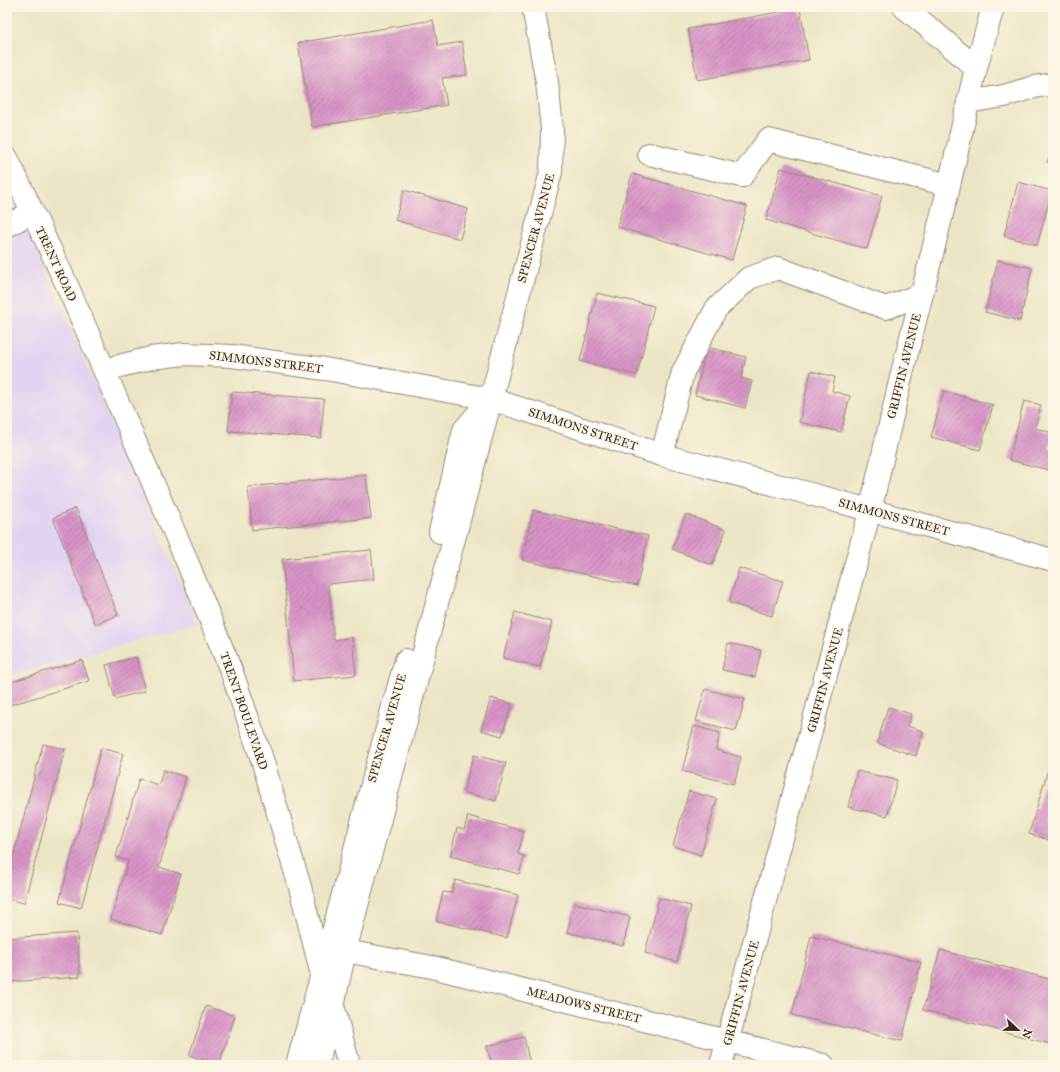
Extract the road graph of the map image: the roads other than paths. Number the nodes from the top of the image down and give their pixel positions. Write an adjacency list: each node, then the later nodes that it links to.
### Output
1 (533, 7): 14 (street, SPENCER AVENUE)
2 (904, 7): 4 (street)
3 (993, 7): 4 (street, GRIFFIN AVENUE)
4 (976, 68): 6 (street, GRIFFIN AVENUE)
5 (1053, 84): 6 (street)
6 (968, 102): 9 (street, GRIFFIN AVENUE)
7 (649, 154): 9 (street)
8 (7, 158): 10 (street, TRENT ROAD)
9 (949, 185): 12 (street, GRIFFIN AVENUE)
10 (32, 212): 11 (street); 13 (street, TRENT ROAD)
11 (7, 226)
12 (922, 294): 15 (street, GRIFFIN AVENUE); 16 (street, GRIFFIN AVENUE)
13 (104, 370): 14 (street, SIMMONS STREET); 19 (street, TRENT BOULEVARD)
14 (491, 399): 15 (street, SIMMONS STREET); 18 (street, SPENCER AVENUE); 19 (street, SPENCER AVENUE)
15 (662, 455): 16 (street, SIMMONS STREET)
16 (870, 510): 17 (street, SIMMONS STREET); 21 (street, GRIFFIN AVENUE)
17 (1053, 560)
18 (345, 951): 20 (street, SPENCER AVENUE); 21 (street, MEADOWS STREET)
19 (322, 975): 20 (street, TRENT BOULEVARD); 22 (street, SPENCER AVENUE)
20 (333, 1006): 23 (street, SPENCER AVENUE); 24 (street, TRENT BOULEVARD)
21 (728, 1041): 25 (street, GRIFFIN AVENUE); 26 (street, MEADOWS STREET)
22 (298, 1065)
23 (317, 1065)
24 (349, 1065)
25 (721, 1065)
26 (823, 1065)

